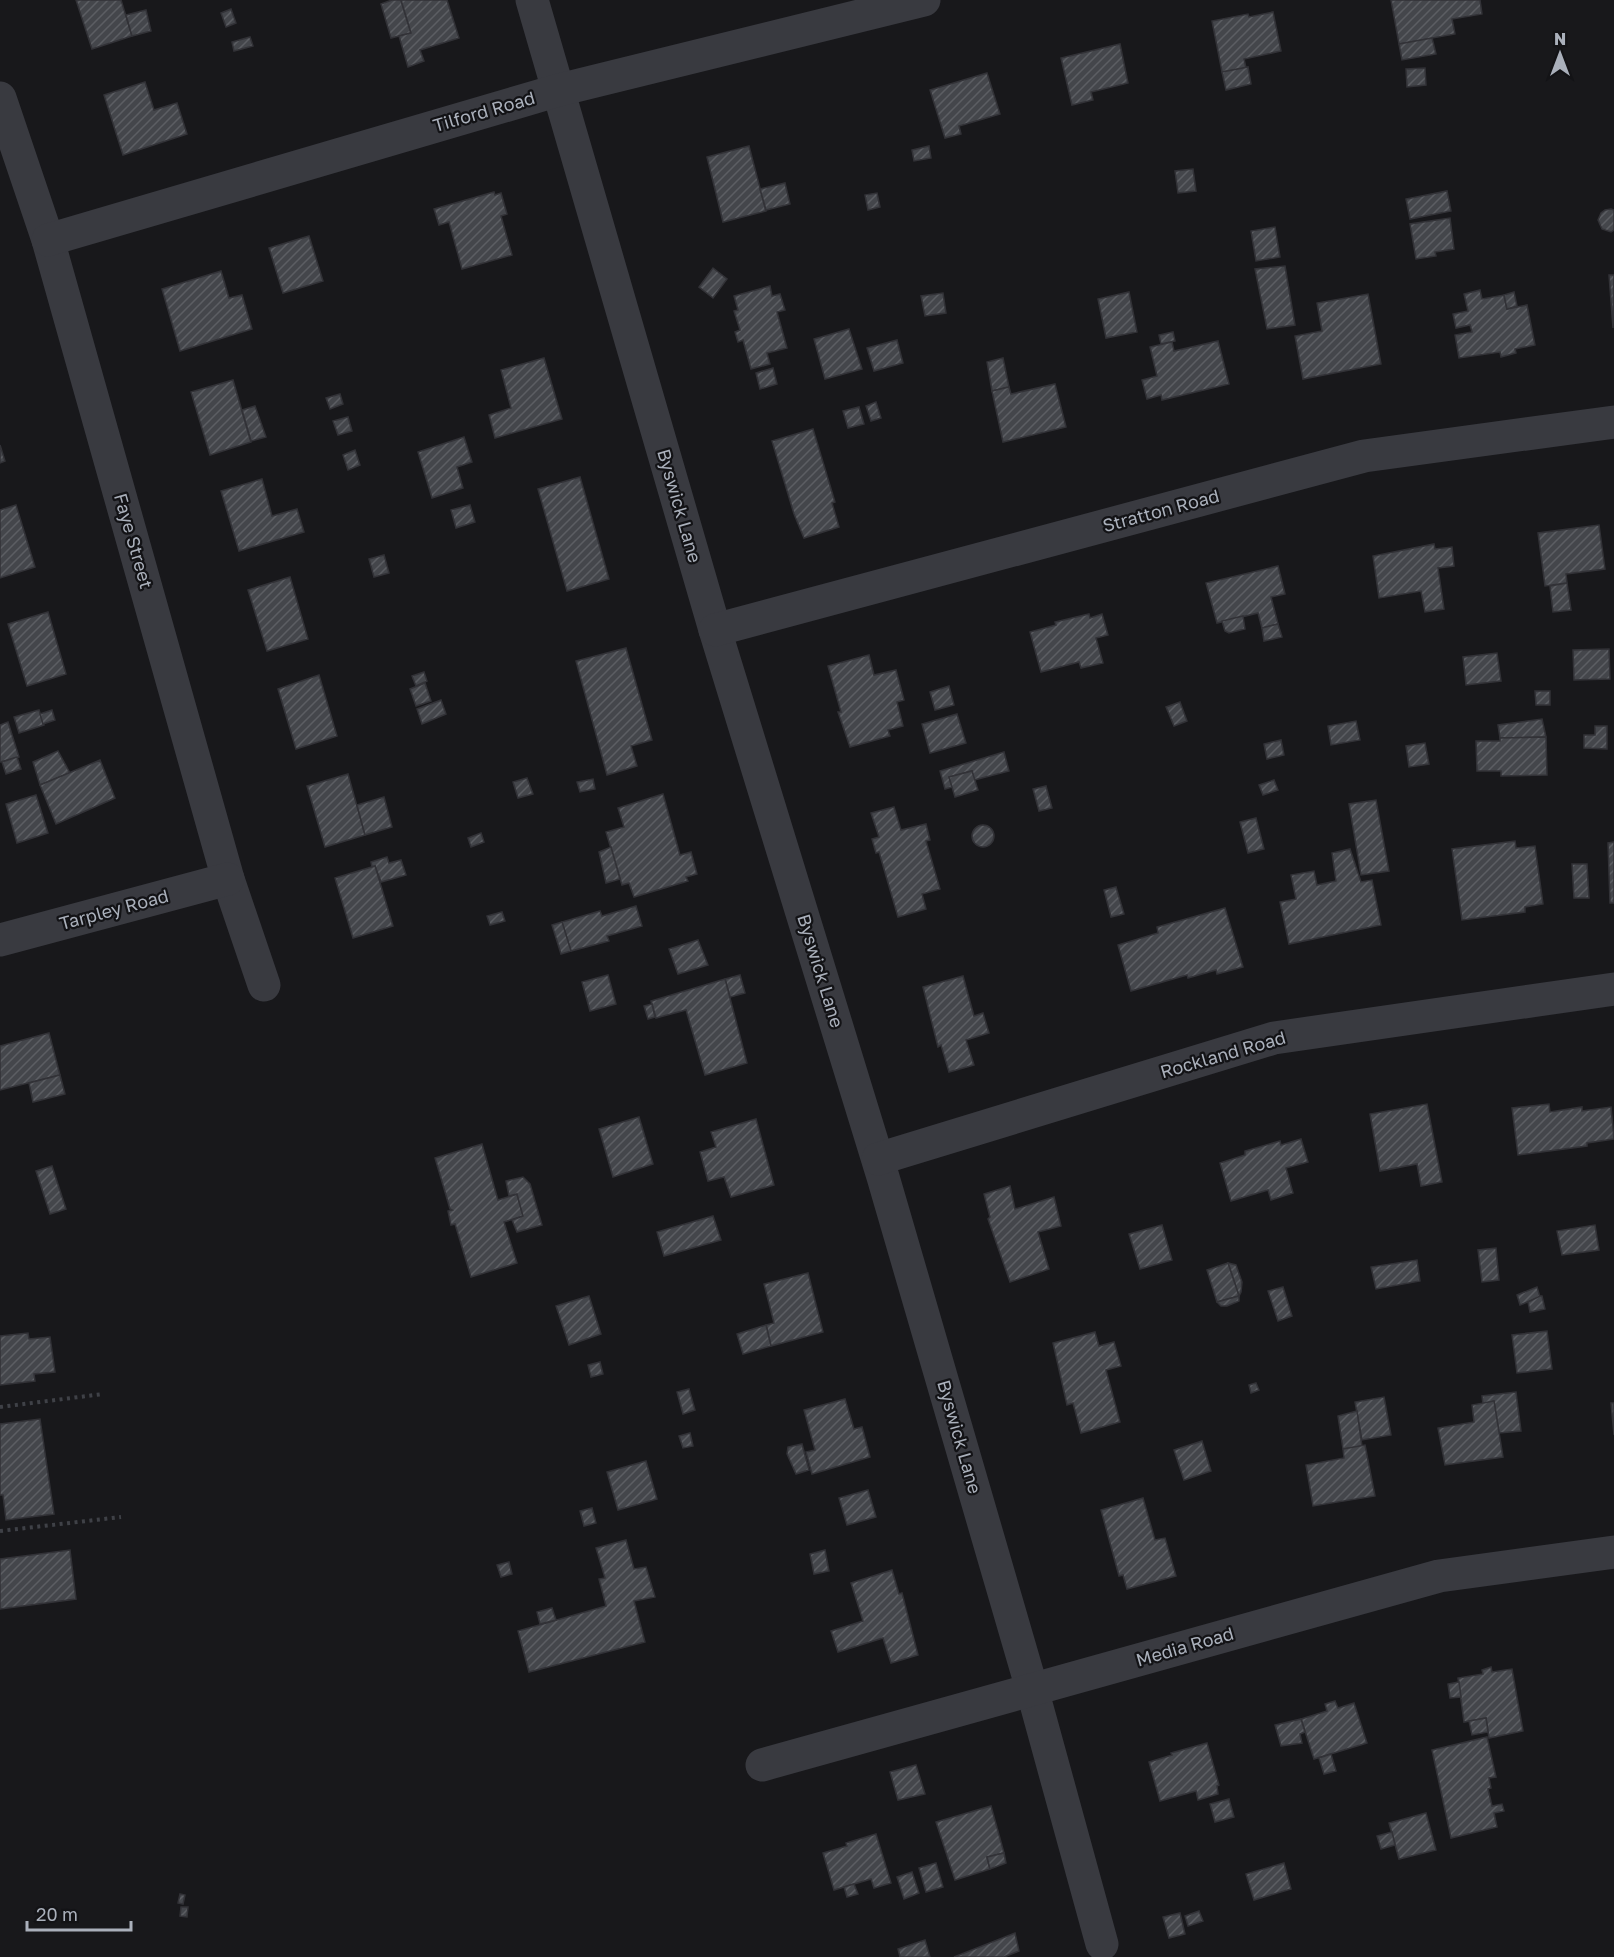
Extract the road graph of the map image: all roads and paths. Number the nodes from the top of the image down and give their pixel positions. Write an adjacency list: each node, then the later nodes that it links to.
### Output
1 (532, 0): 3 (street, Byswick Lane)
2 (924, 0): 3 (street, Tilford Road)
3 (559, 90): 5 (street, Tilford Road); 7 (street, Byswick Lane)
4 (0, 98): 5 (street, Faye Street)
5 (48, 240): 8 (street, Faye Street)
6 (1614, 422): 7 (street, Stratton Road)
7 (715, 630): 12 (street, Byswick Lane)
8 (228, 879): 9 (street, Tarpley Road); 10 (street, Faye Street)
9 (0, 940)
10 (264, 985)
11 (1614, 989): 12 (street, Rockland Road)
12 (878, 1159): 18 (street, Byswick Lane)
13 (103, 1394): 14 (path)
14 (0, 1407)
15 (121, 1517): 16 (path)
16 (0, 1531)
17 (1614, 1552): 18 (street, Media Road)
18 (1032, 1689): 19 (street, Media Road); 20 (street, Byswick Lane)
19 (762, 1765)
20 (1102, 1944)

